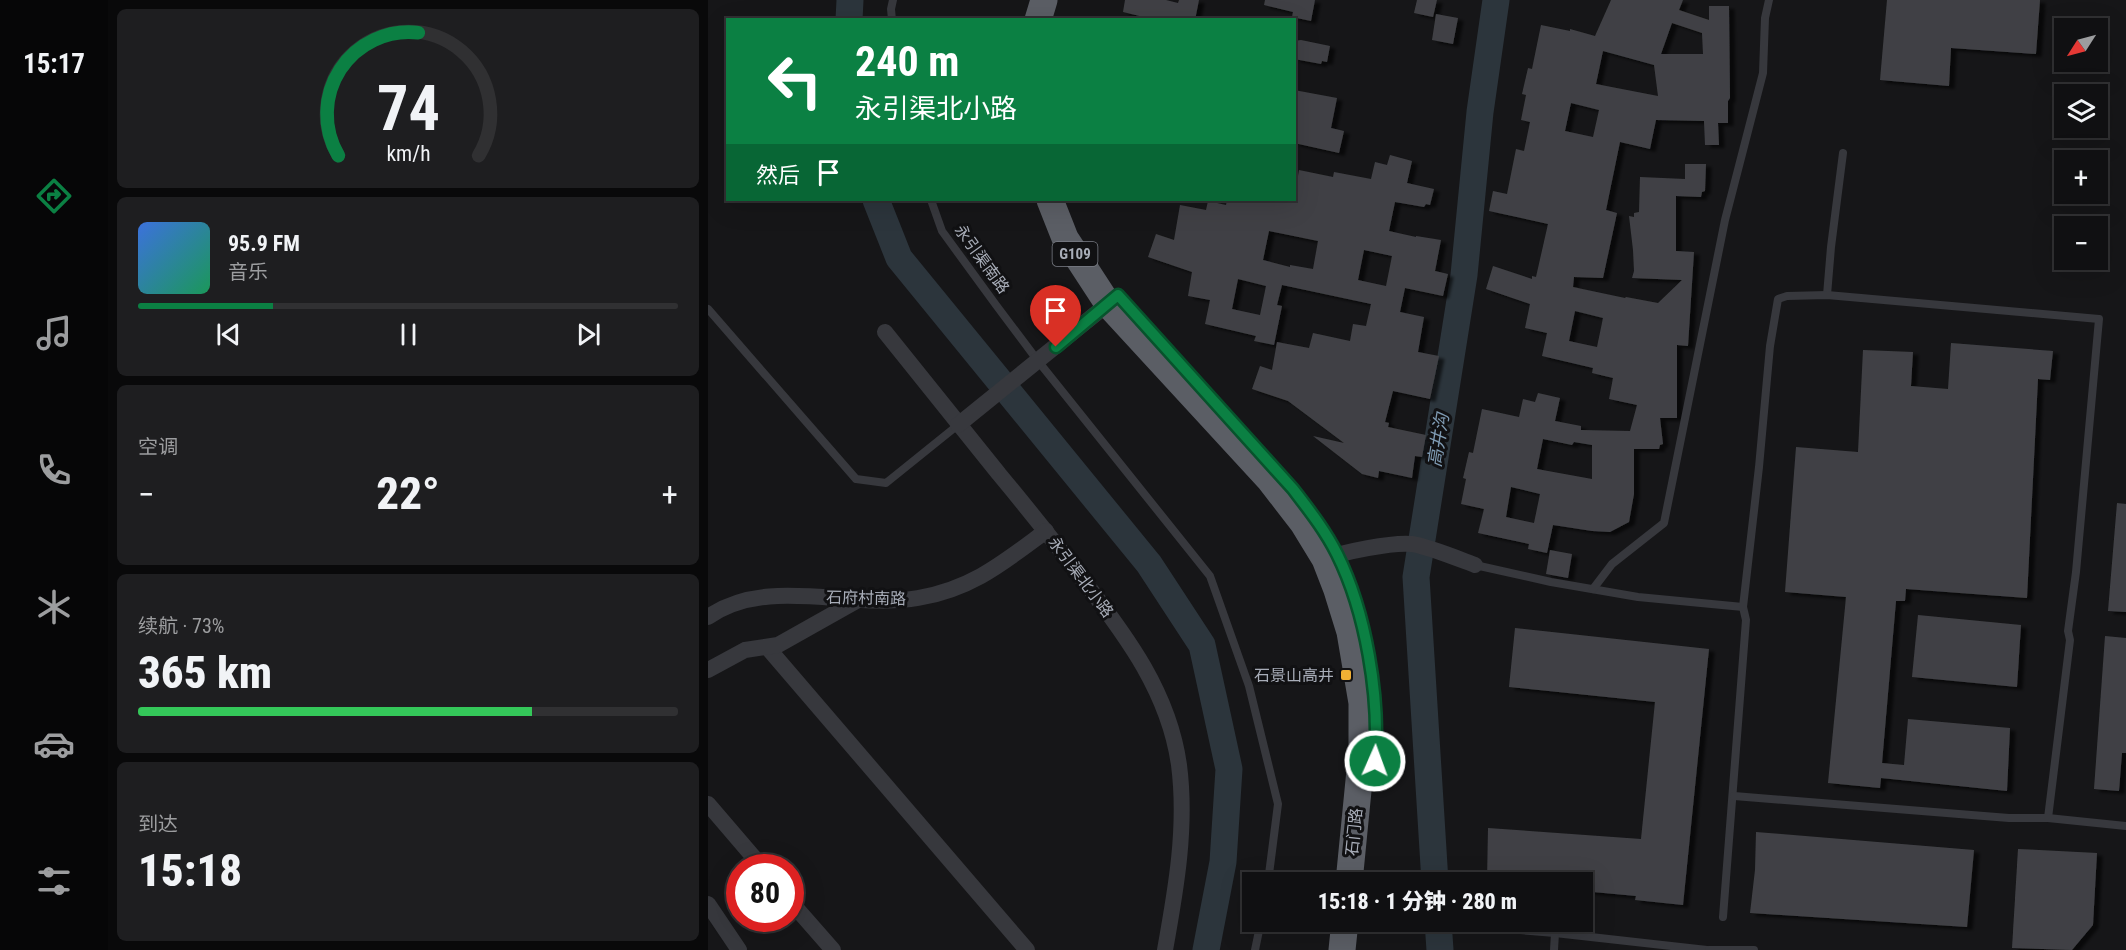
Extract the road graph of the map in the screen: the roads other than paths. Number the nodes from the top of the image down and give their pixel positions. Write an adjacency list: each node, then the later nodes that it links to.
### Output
1 (893, 0): 5 (lane)
2 (1044, 0): 6 (highway)
3 (1057, 0): 7 (highway)
4 (1769, 0): 21 (lane)
5 (892, 18)
6 (1039, 18)
7 (1052, 18)
8 (1843, 153): 12 (lane)
9 (931, 201): 16 (lane, 永引渠南路)
10 (1050, 201): 13 (highway, 石门路 / G109)
11 (1066, 201): 13 (highway, 石门路 / G109)
12 (1827, 295): 23 (lane); 29 (lane)
13 (1113, 300): 16 (street); 19 (highway, 石门路 / G109)
14 (708, 309): 17 (lane)
15 (885, 332): 17 (street, 永引渠北小路)
16 (1038, 361): 17 (street); 32 (lane, 永引渠南路)
17 (964, 421): 18 (street, 永引渠北小路)
18 (1046, 531): 22 (street, 石府村南路); 46 (street, 永引渠北小路)
19 (1331, 557): 20 (street); 33 (highway, 石门路 / G109); 34 (highway, 石门路 / G109)
20 (1475, 565): 21 (lane)
21 (1593, 589): 23 (lane)
22 (859, 600): 24 (street, 石府村南路); 25 (street)
23 (1743, 607): 27 (lane)
24 (708, 617)
25 (767, 647): 26 (street); 45 (street)
26 (708, 670)
27 (1734, 796): 29 (lane); 37 (lane)
28 (708, 804): 31 (street)
29 (2048, 818): 30 (lane)
30 (2126, 826)
31 (751, 854)
32 (1269, 872)
33 (1350, 872)
34 (1365, 872)
35 (708, 904): 43 (street)
36 (804, 917): 44 (street)
37 (1724, 917)
38 (1259, 932): 47 (lane)
39 (1344, 932): 48 (highway)
40 (1358, 932): 49 (highway)
41 (1544, 932): 42 (lane)
42 (1555, 933): 50 (lane); 51 (lane)
43 (739, 950)
44 (833, 950)
45 (1027, 950)
46 (1165, 950)
47 (1255, 950)
48 (1342, 950)
49 (1356, 950)
50 (1554, 950)
51 (1708, 950): 52 (lane)
52 (1754, 950)

